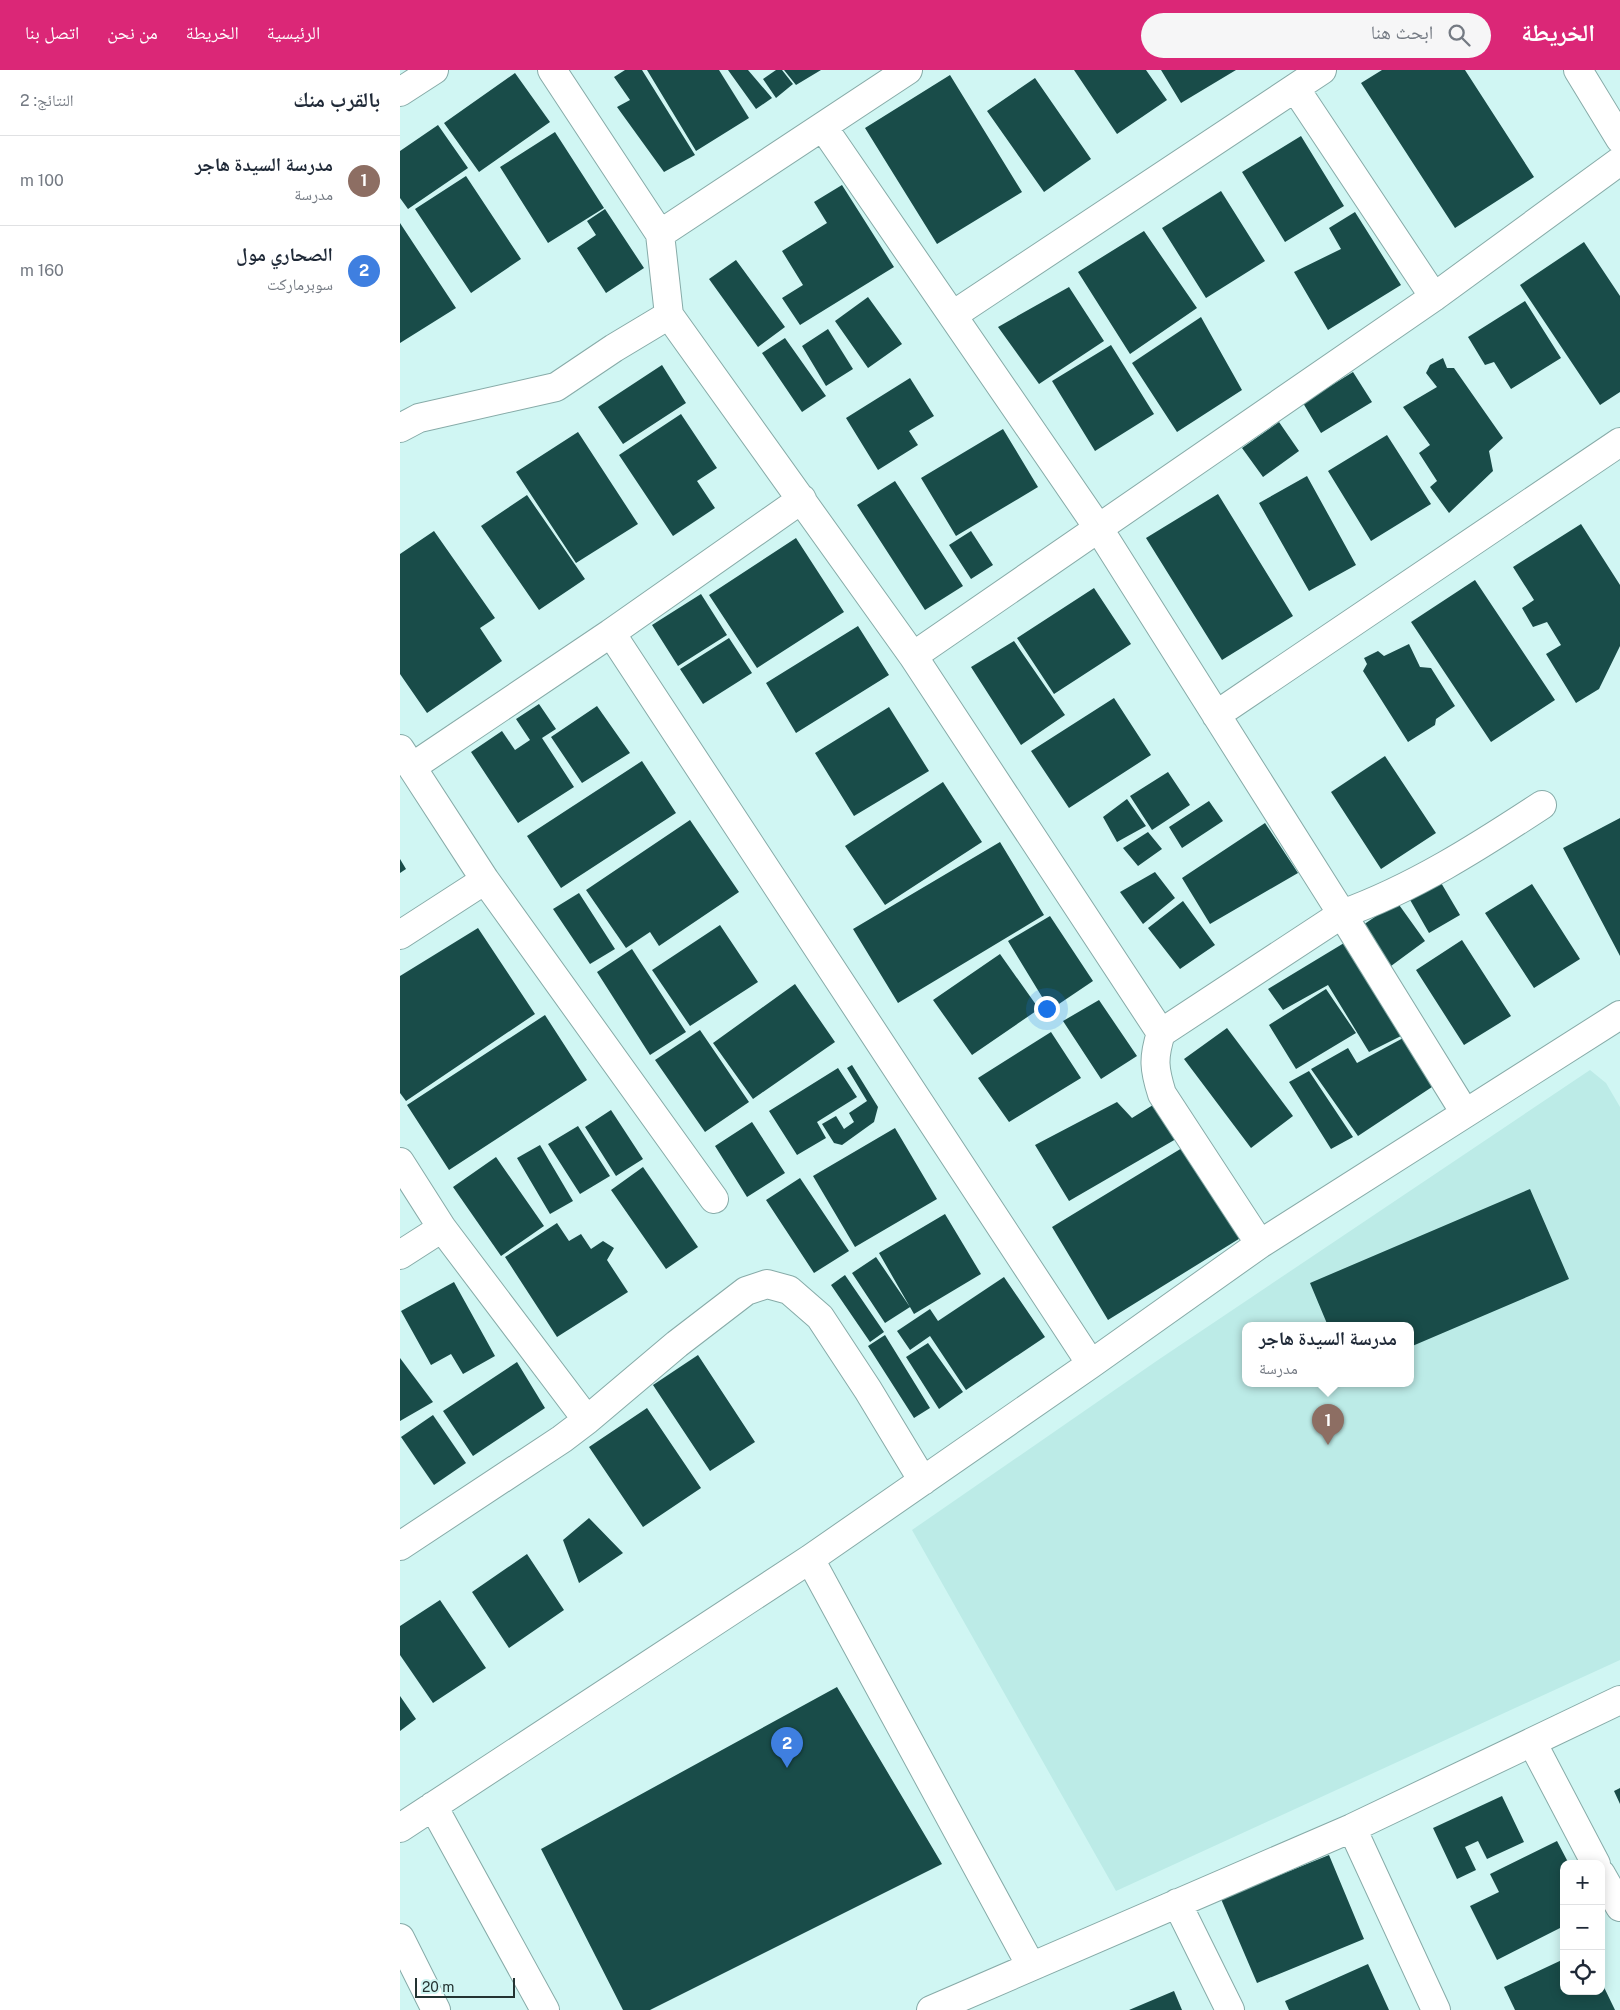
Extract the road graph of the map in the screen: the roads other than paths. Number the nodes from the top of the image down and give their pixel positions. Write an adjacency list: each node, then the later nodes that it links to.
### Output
1 (434, 70): 7 (street)
2 (552, 70): 11 (street)
3 (908, 70): 8 (street)
4 (1322, 70): 6 (street)
5 (1578, 70): 9 (street)
6 (1295, 88): 12 (street); 14 (street)
7 (400, 92)
8 (823, 127): 11 (street); 14 (street)
9 (1620, 138)
10 (1620, 161): 12 (street)
11 (660, 234): 13 (street)
12 (1434, 297): 18 (street)
13 (669, 315): 15 (street); 17 (street)
14 (953, 315): 18 (street)
15 (400, 428)
16 (1620, 442): 21 (street)
17 (802, 499): 19 (street); 20 (street)
18 (1098, 529): 20 (street); 21 (street)
19 (611, 633): 22 (street); 35 (street)
20 (913, 656): 28 (street)
21 (1216, 715): 25 (street)
22 (406, 758): 24 (street)
23 (1542, 805): 25 (street)
24 (485, 880): 26 (street); 31 (street)
25 (1342, 914): 28 (street); 29 (street)
26 (400, 935)
27 (1620, 1015): 29 (street)
28 (1161, 1033): 33 (street)
29 (1465, 1113): 33 (street)
30 (400, 1162): 32 (street)
31 (714, 1199)
32 (442, 1228): 34 (street); 36 (street)
33 (1260, 1244): 35 (street)
34 (400, 1255)
35 (1092, 1364): 37 (street)
36 (587, 1420): 37 (street); 38 (street)
37 (923, 1480): 39 (street)
38 (400, 1546)
39 (810, 1559): 42 (street); 50 (street)
40 (1620, 1700): 41 (street)
41 (1532, 1742): 44 (street); 45 (street)
42 (433, 1806): 43 (street); 52 (street)
43 (400, 1828)
44 (1352, 1828): 47 (street); 55 (street)
45 (1594, 1860)
46 (1605, 1881): 48 (street)
47 (1177, 1903): 50 (street); 54 (street)
48 (1620, 1907)
49 (400, 1938): 51 (street)
50 (1030, 1966): 53 (street)
51 (436, 2010)
52 (545, 2010)
53 (931, 2010)
54 (1230, 2010)
55 (1436, 2010)

